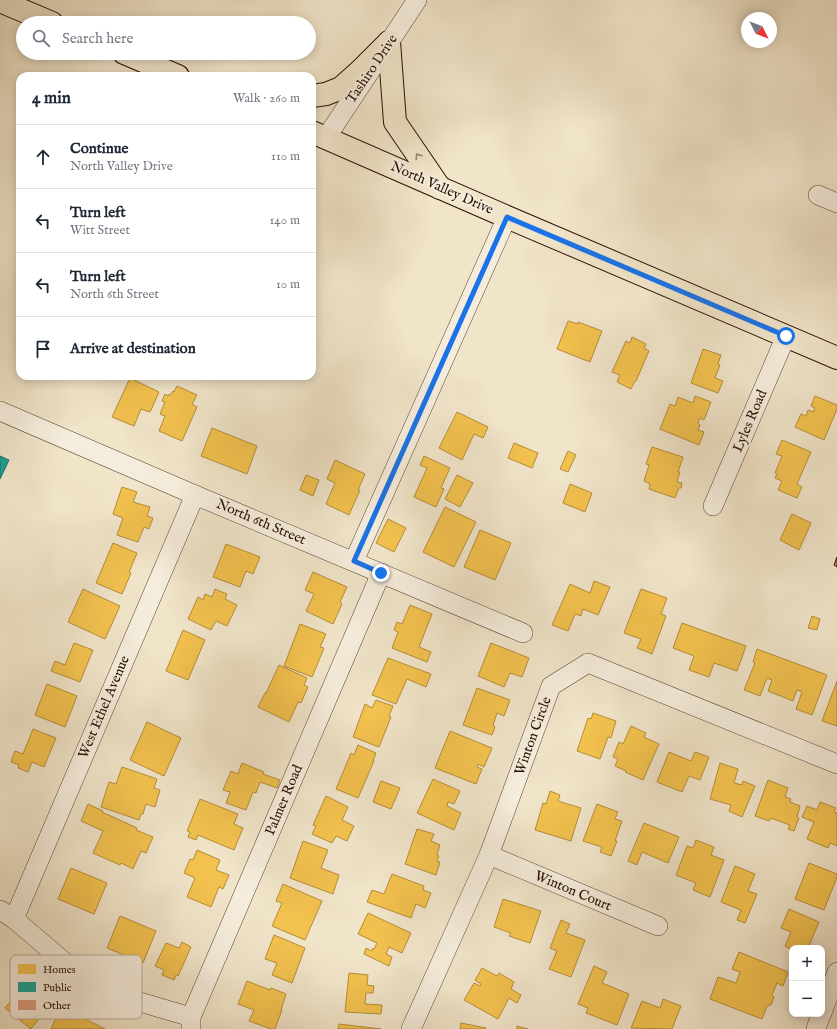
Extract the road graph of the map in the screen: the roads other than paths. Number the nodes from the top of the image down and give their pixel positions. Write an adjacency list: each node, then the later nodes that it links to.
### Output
1 (417, 0): 4 (street, Tashiro Drive)
2 (0, 1): 3 (main road)
3 (35, 16)
4 (389, 42): 7 (main road); 8 (street, Tashiro Drive); 9 (main road, one-way to 4)
5 (140, 60): 6 (main road)
6 (169, 72)
7 (316, 95)
8 (319, 135): 9 (main road, North Valley Drive)
9 (440, 188): 12 (main road, North Valley Drive)
10 (818, 195): 11 (street)
11 (837, 203)
12 (507, 217): 13 (main road, North Valley Drive); 18 (street)
13 (786, 336): 14 (main road, North Valley Drive); 17 (street, Lyles Road)
14 (837, 358)
15 (0, 411): 16 (street, North 6th Street)
16 (195, 494): 18 (street, North 6th Street); 23 (street, West Ethel Avenue)
17 (713, 506)
18 (354, 561): 19 (street, North 6th Street)
19 (381, 573): 20 (street, North 6th Street); 30 (street, Palmer Road)
20 (523, 633)
21 (837, 764): 22 (street, Winton Circle)
22 (489, 855): 24 (street, Winton Court); 31 (street, Winton Circle)
23 (7, 915): 25 (street)
24 (658, 926)
25 (55, 955)
26 (837, 972): 28 (street)
27 (142, 1005): 30 (street)
28 (825, 1005)
29 (820, 1017): 32 (street)
30 (191, 1023)
31 (411, 1029)
32 (816, 1029)

